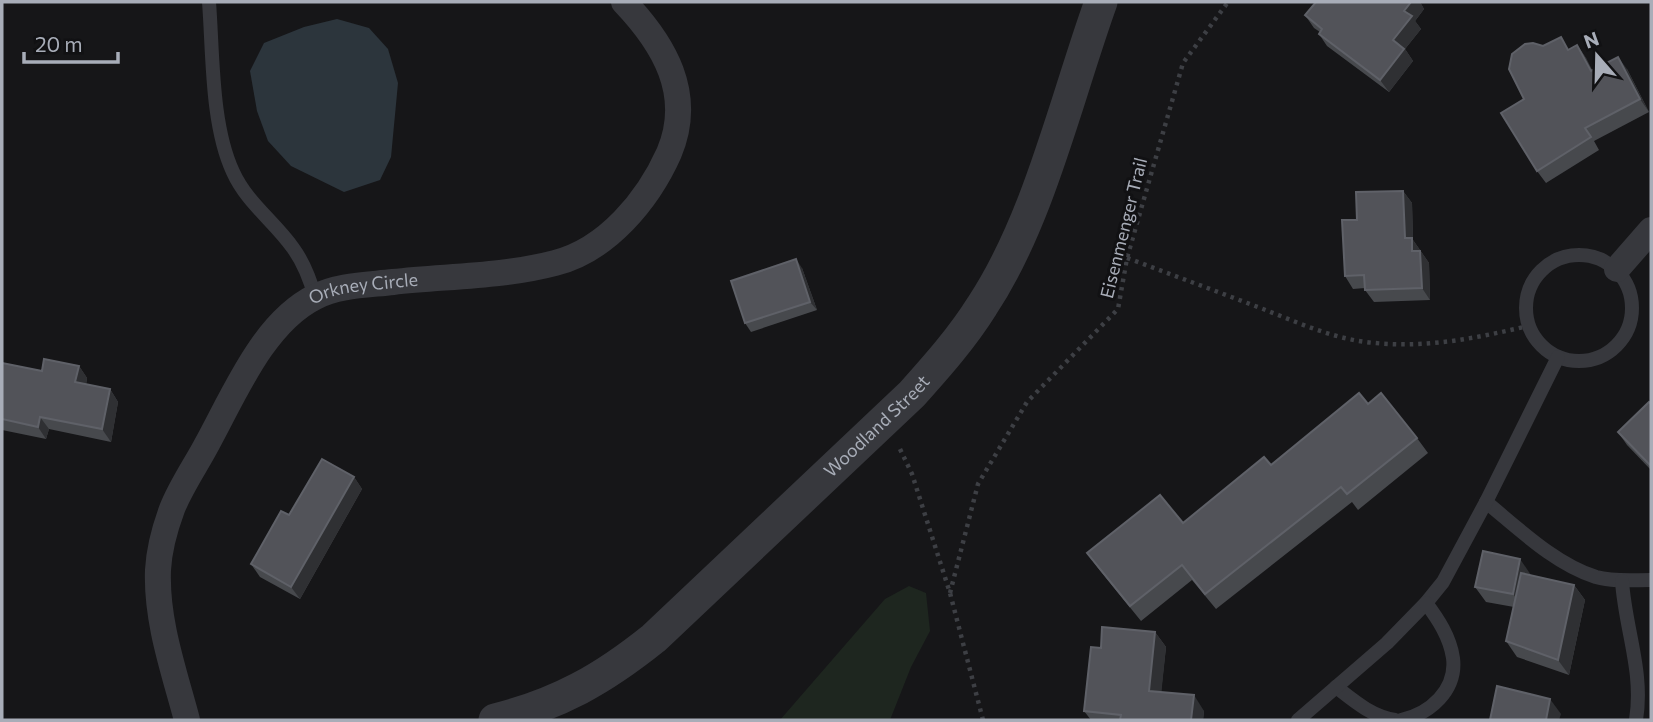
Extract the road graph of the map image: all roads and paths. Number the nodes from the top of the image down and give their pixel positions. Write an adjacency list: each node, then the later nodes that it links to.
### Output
1 (209, 2): 8 (lane)
2 (624, 2): 8 (street, Orkney Circle)
3 (1101, 2): 11 (street, Woodland Street)
4 (1227, 2): 6 (path, Eisenmenger Trail)
5 (1651, 230): 7 (street)
6 (1128, 258): 9 (path); 15 (path, Eisenmenger Trail)
7 (1617, 270): 9 (lane); 10 (lane)
8 (315, 297): 19 (street, Orkney Circle)
9 (1528, 326): 10 (lane)
10 (1558, 358): 12 (lane)
11 (881, 423): 15 (path); 20 (street, Woodland Street)
12 (1486, 502): 14 (lane); 16 (lane)
13 (1651, 580): 14 (lane)
14 (1622, 581): 18 (lane)
15 (950, 593): 21 (path)
16 (1426, 603): 17 (lane); 24 (lane)
17 (1336, 687): 22 (lane); 23 (lane)
18 (1645, 692): 25 (lane)
19 (187, 720)
20 (495, 720)
21 (983, 720)
22 (1298, 720)
23 (1395, 720)
24 (1401, 720)
25 (1636, 720)

